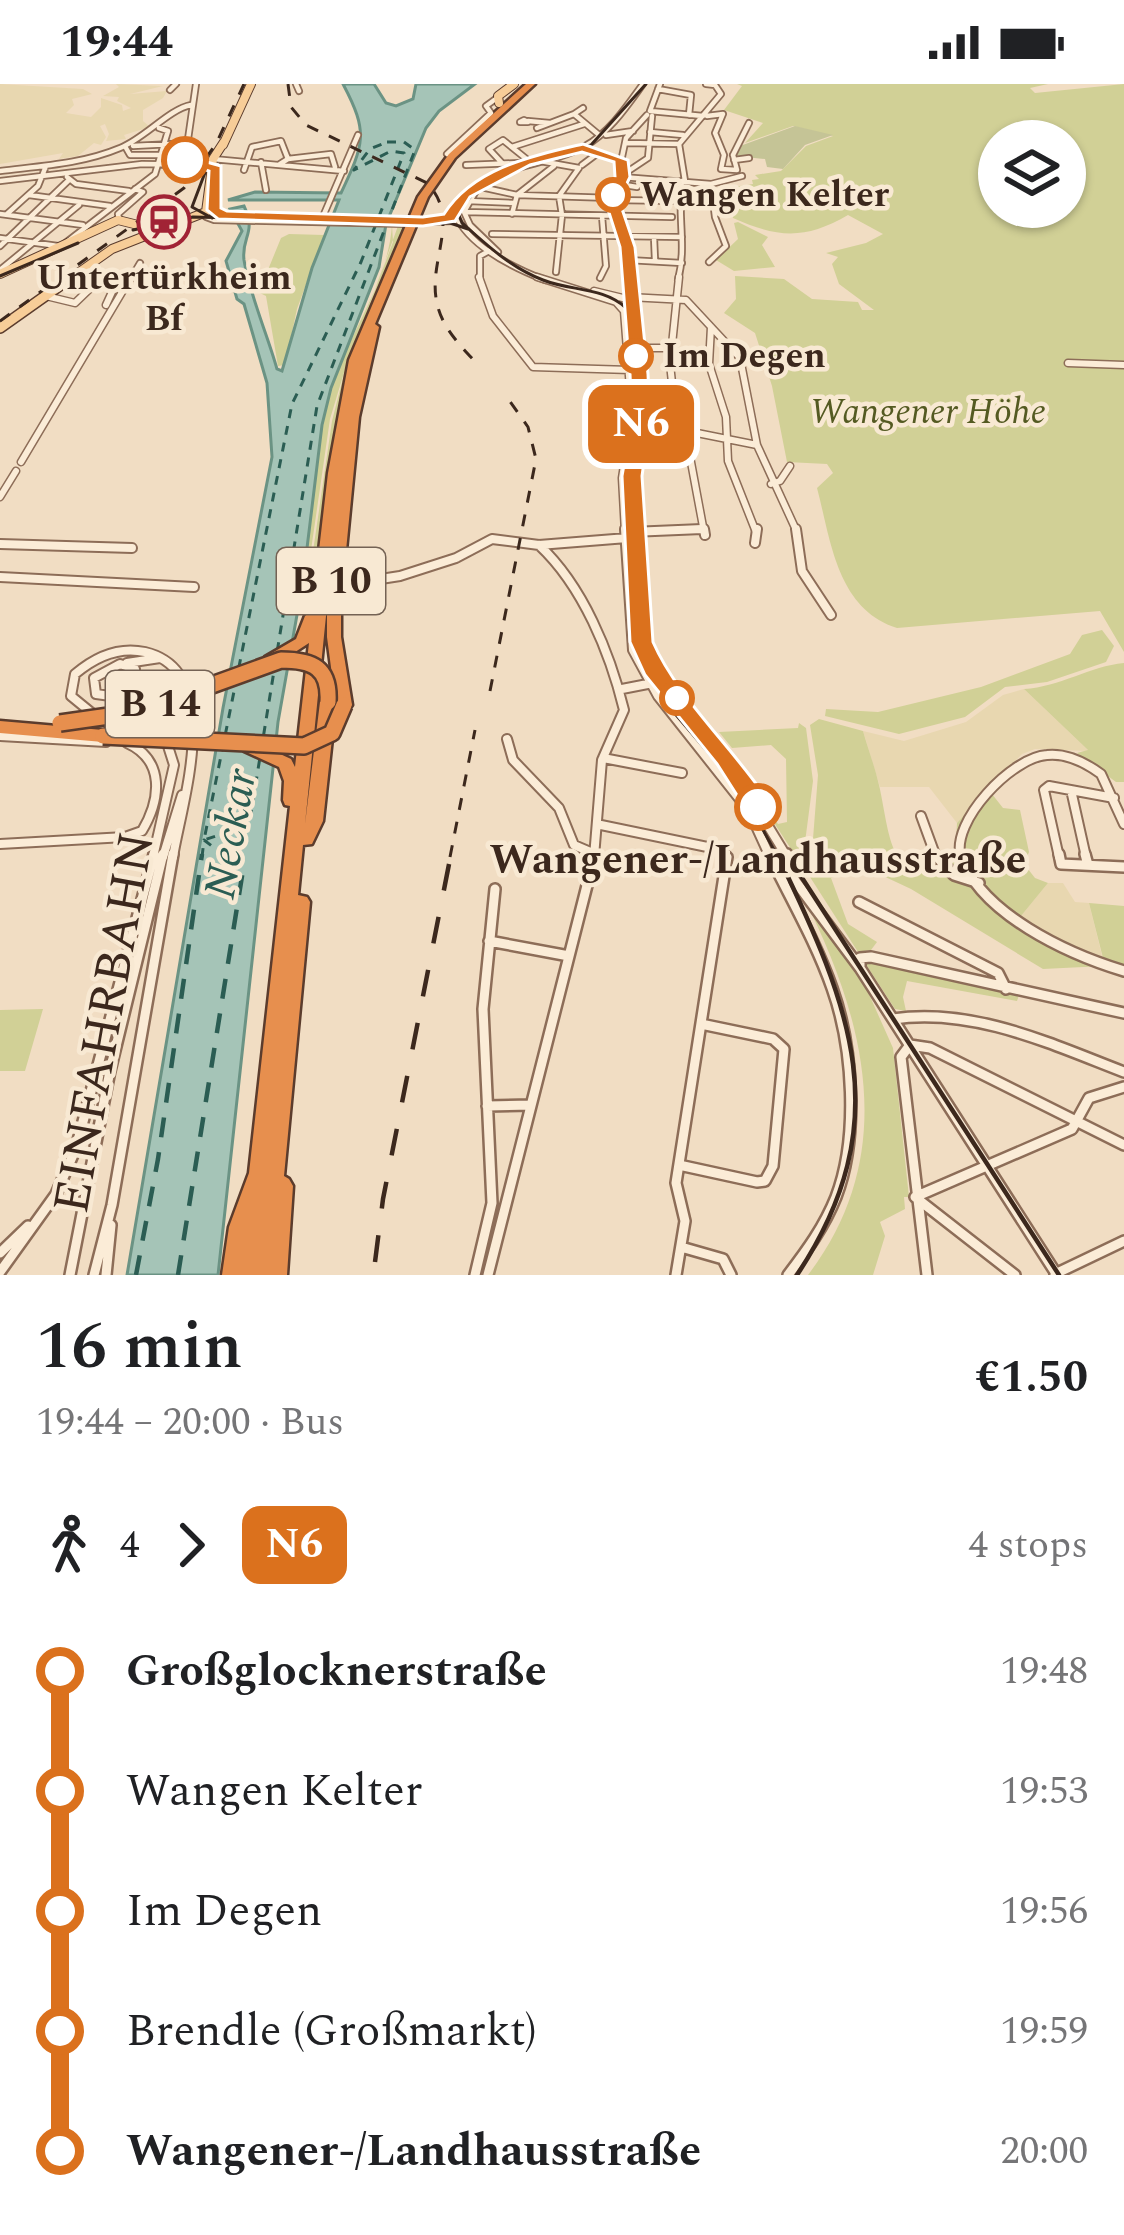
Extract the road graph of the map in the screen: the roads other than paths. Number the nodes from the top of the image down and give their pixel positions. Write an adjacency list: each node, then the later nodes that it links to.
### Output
1 (176, 84): 10 (street)
2 (250, 84): 55 (main road)
3 (514, 84): 11 (main road)
4 (536, 84): 11 (highway, B 10); 132 (highway, B 10)
5 (646, 84): 30 (street)
6 (706, 84): 8 (street)
7 (193, 85): 13 (street)
8 (715, 85): 18 (street)
9 (659, 87): 15 (street); 17 (street)
10 (170, 90)
11 (496, 104): 41 (street); 149 (highway, B 10)
12 (635, 104): 15 (street)
13 (190, 105): 23 (street); 31 (street)
14 (583, 108): 16 (street)
15 (650, 113): 17 (street); 25 (street); 26 (street)
16 (574, 114): 20 (street); 22 (street)
17 (688, 115): 18 (street)
18 (705, 116): 29 (street); 43 (street)
19 (528, 121): 20 (street)
20 (550, 123): 24 (street)
21 (749, 123): 46 (street)
22 (584, 124): 27 (street); 30 (street)
23 (158, 128): 33 (street); 37 (street)
24 (537, 128)
25 (632, 132): 26 (street); 30 (street); 32 (street)
26 (650, 133): 29 (street); 35 (street)
27 (551, 134): 38 (street); 39 (street)
28 (358, 135): 65 (street)
29 (685, 135): 36 (street)
30 (606, 136): 39 (street)
31 (191, 143): 33 (street); 51 (street)
32 (626, 143): 34 (street); 45 (street)
33 (165, 144): 37 (street); 42 (street)
34 (638, 144): 35 (street); 45 (street)
35 (652, 144): 36 (street); 67 (street)
36 (679, 145): 72 (street)
37 (128, 147): 42 (street); 50 (street)
38 (512, 147): 52 (street); 53 (street)
39 (584, 147): 40 (street); 52 (street); 52 (street)
40 (598, 153): 45 (street); 60 (street)
41 (447, 154)
42 (161, 155): 54 (street)
43 (724, 155): 46 (street); 46 (street)
44 (245, 158): 48 (street); 49 (street); 55 (street); 63 (street)
45 (621, 158): 67 (street)
46 (733, 158): 47 (street)
47 (749, 158)
48 (288, 159): 57 (street); 61 (street)
49 (261, 161): 57 (street); 78 (street)
50 (86, 162): 62 (street); 66 (street)
51 (185, 162): 54 (street); 55 (street)
52 (534, 162): 56 (street); 59 (street); 76 (street)
53 (502, 163): 56 (street); 58 (street)
54 (156, 164): 62 (street); 77 (street)
55 (214, 164): 97 (main road)
56 (520, 164): 104 (street)
57 (279, 165): 65 (street)
58 (466, 165)
59 (556, 165): 60 (street); 82 (street)
60 (580, 166): 80 (street)
61 (335, 167)
62 (97, 169): 69 (street); 73 (street)
63 (244, 170)
64 (0, 171): 66 (street)
65 (344, 171): 102 (street)
66 (45, 172): 69 (street); 71 (street); 79 (street)
67 (623, 175): 70 (street); 74 (street)
68 (742, 176): 75 (street)
69 (68, 178): 77 (street); 81 (street)
70 (653, 180): 72 (street); 86 (street)
71 (0, 181)
72 (684, 181): 75 (street); 87 (street)
73 (89, 184)
74 (618, 184): 83 (street); 85 (street)
75 (711, 184): 119 (street)
76 (481, 187): 82 (street); 84 (street)
77 (131, 190): 89 (street); 99 (street)
78 (266, 190)
79 (29, 195): 81 (street); 96 (street)
80 (560, 196): 82 (street); 83 (street); 93 (street)
81 (55, 198): 89 (street); 101 (street)
82 (516, 199): 84 (street); 90 (street)
83 (612, 199): 85 (street); 95 (street)
84 (467, 200): 104 (street)
85 (630, 200): 86 (street)
86 (653, 200): 87 (street)
87 (679, 201): 112 (street)
88 (79, 205): 103 (street)
89 (110, 206): 91 (street)
90 (508, 213): 92 (street); 104 (street); 107 (street)
91 (99, 214): 99 (street); 105 (street)
92 (532, 214): 93 (street); 107 (street)
93 (562, 215): 94 (street); 108 (street)
94 (602, 215): 95 (street); 110 (street)
95 (615, 215): 98 (street); 109 (street)
96 (2, 216): 101 (street)
97 (207, 216): 100 (street); 100 (street); 106 (main road)
98 (672, 217)
99 (118, 218): 106 (main road); 115 (main road)
100 (233, 218): 102 (street)
101 (32, 219): 103 (street); 113 (street)
102 (321, 220): 104 (street, bridge)
103 (57, 221): 105 (street); 114 (street)
104 (458, 221): 116 (street); 124 (street)
105 (84, 225): 115 (street)
106 (150, 230): 123 (main road)
107 (529, 235): 108 (street)
108 (560, 236): 110 (street); 124 (street)
109 (625, 236): 110 (street); 111 (street); 117 (street)
110 (605, 237): 126 (street)
111 (653, 237): 112 (street); 118 (street)
112 (682, 237): 121 (street)
113 (2, 241): 114 (street)
114 (32, 242): 115 (street); 122 (street)
115 (62, 246): 122 (main road)
116 (490, 250): 130 (street); 139 (street)
117 (628, 260): 118 (street); 128 (street)
118 (655, 260): 121 (street)
119 (709, 262)
120 (140, 263): 148 (street)
121 (682, 263): 129 (street)
122 (0, 272)
123 (75, 274): 125 (street); 127 (main road)
124 (555, 276): 128 (street)
125 (102, 277): 127 (street); 131 (street)
126 (600, 278)
127 (44, 296): 134 (main road)
128 (630, 297): 129 (street); 130 (street); 135 (street)
129 (674, 297): 133 (street); 136 (street)
130 (616, 302): 139 (street)
131 (106, 305)
132 (374, 327): 155 (highway); 183 (highway, B 10)
133 (711, 327): 144 (street); 145 (street)
134 (0, 328)
135 (635, 348): 136 (street); 139 (street)
136 (671, 348): 142 (street)
137 (1068, 363): 138 (street)
138 (1124, 365)
139 (634, 370): 141 (street); 150 (street)
140 (690, 405): 143 (street)
141 (640, 428): 142 (street); 150 (street)
142 (681, 430): 143 (street); 150 (street)
143 (696, 432): 144 (street)
144 (730, 438): 145 (street); 151 (street)
145 (758, 445): 147 (street)
146 (790, 466): 147 (street)
147 (771, 484): 160 (street)
148 (0, 497)
149 (330, 513): 163 (highway, B 14, bridge); 194 (highway, B 10)
150 (630, 535): 153 (street); 164 (street); 165 (street)
151 (755, 543)
152 (0, 544): 154 (street)
153 (539, 545): 157 (street); 166 (street)
154 (132, 548)
155 (337, 572): 157 (highway); 159 (highway)
156 (0, 577): 158 (street)
157 (355, 583): 159 (highway)
158 (194, 587)
159 (334, 602): 168 (highway)
160 (831, 615)
161 (160, 658): 162 (street); 169 (street); 171 (street)
162 (114, 665): 167 (street); 167 (street)
163 (256, 668): 168 (highway, B 14, bridge); 170 (highway, B 14, bridge)
164 (663, 681): 165 (street); 188 (street)
165 (649, 684): 166 (street); 185 (street)
166 (622, 689): 175 (street)
167 (100, 696): 171 (street)
168 (336, 703): 174 (highway, bridge); 183 (highway)
169 (193, 712): 171 (street, EINFAHRBAHN); 177 (street, EINFAHRBAHN)
170 (0, 722): 174 (highway, B 14, bridge)
171 (156, 734): 220 (street, EINFAHRBAHN)
172 (0, 736): 184 (street)
173 (507, 739): 186 (street)
174 (242, 746): 194 (highway, B 14)
175 (603, 758): 176 (street); 182 (street)
176 (682, 773)
177 (188, 783): 216 (street, EINFAHRBAHN); 221 (street, EINFAHRBAHN)
178 (1071, 790): 179 (street); 187 (street); 187 (street)
179 (1114, 798): 181 (street); 191 (street)
180 (921, 816): 191 (street)
181 (1124, 824)
182 (602, 825): 186 (street); 202 (street)
183 (306, 839): 209 (highway, B 10)
184 (0, 844)
185 (770, 853): 188 (street); 190 (street)
186 (595, 854): 196 (street)
187 (1088, 865): 189 (street)
188 (785, 866): 190 (street); 197 (street)
189 (1124, 867)
190 (784, 883): 232 (street)
191 (980, 883): 198 (street)
192 (495, 889): 195 (street)
193 (859, 902): 199 (street)
194 (286, 938): 213 (highway, B 10)
195 (490, 941): 196 (street); 207 (street)
196 (569, 956): 206 (street)
197 (860, 968): 199 (street); 201 (street)
198 (1124, 971)
199 (1006, 989): 200 (street)
200 (1124, 1013)
201 (893, 1019): 203 (street); 204 (street)
202 (701, 1024): 211 (street); 211 (street)
203 (910, 1045): 208 (street); 212 (street); 214 (street)
204 (1124, 1072)
205 (1124, 1087): 208 (street)
206 (531, 1105): 207 (street); 217 (street)
207 (487, 1106): 215 (street)
208 (1078, 1122): 210 (street); 212 (street)
209 (277, 1142): 226 (highway, B 10); 227 (highway, B 10)
210 (1124, 1145)
211 (679, 1165): 219 (street)
212 (986, 1165): 214 (street); 235 (street)
213 (261, 1167): 224 (highway, B 10); 225 (highway, B 10)
214 (915, 1197): 233 (street); 234 (street)
215 (492, 1203): 217 (street); 228 (street)
216 (112, 1205): 222 (street, EINFAHRBAHN); 223 (street)
217 (507, 1206): 229 (street)
218 (1124, 1241): 235 (street)
219 (681, 1247): 230 (street); 231 (street)
220 (2, 1264)
221 (70, 1275)
222 (94, 1275)
223 (106, 1275)
224 (233, 1275)
225 (249, 1275)
226 (263, 1275)
227 (276, 1275)
228 (476, 1275)
229 (488, 1275)
230 (676, 1275)
231 (730, 1275)
232 (788, 1275)
233 (927, 1275)
234 (1015, 1275)
235 (1056, 1275)

